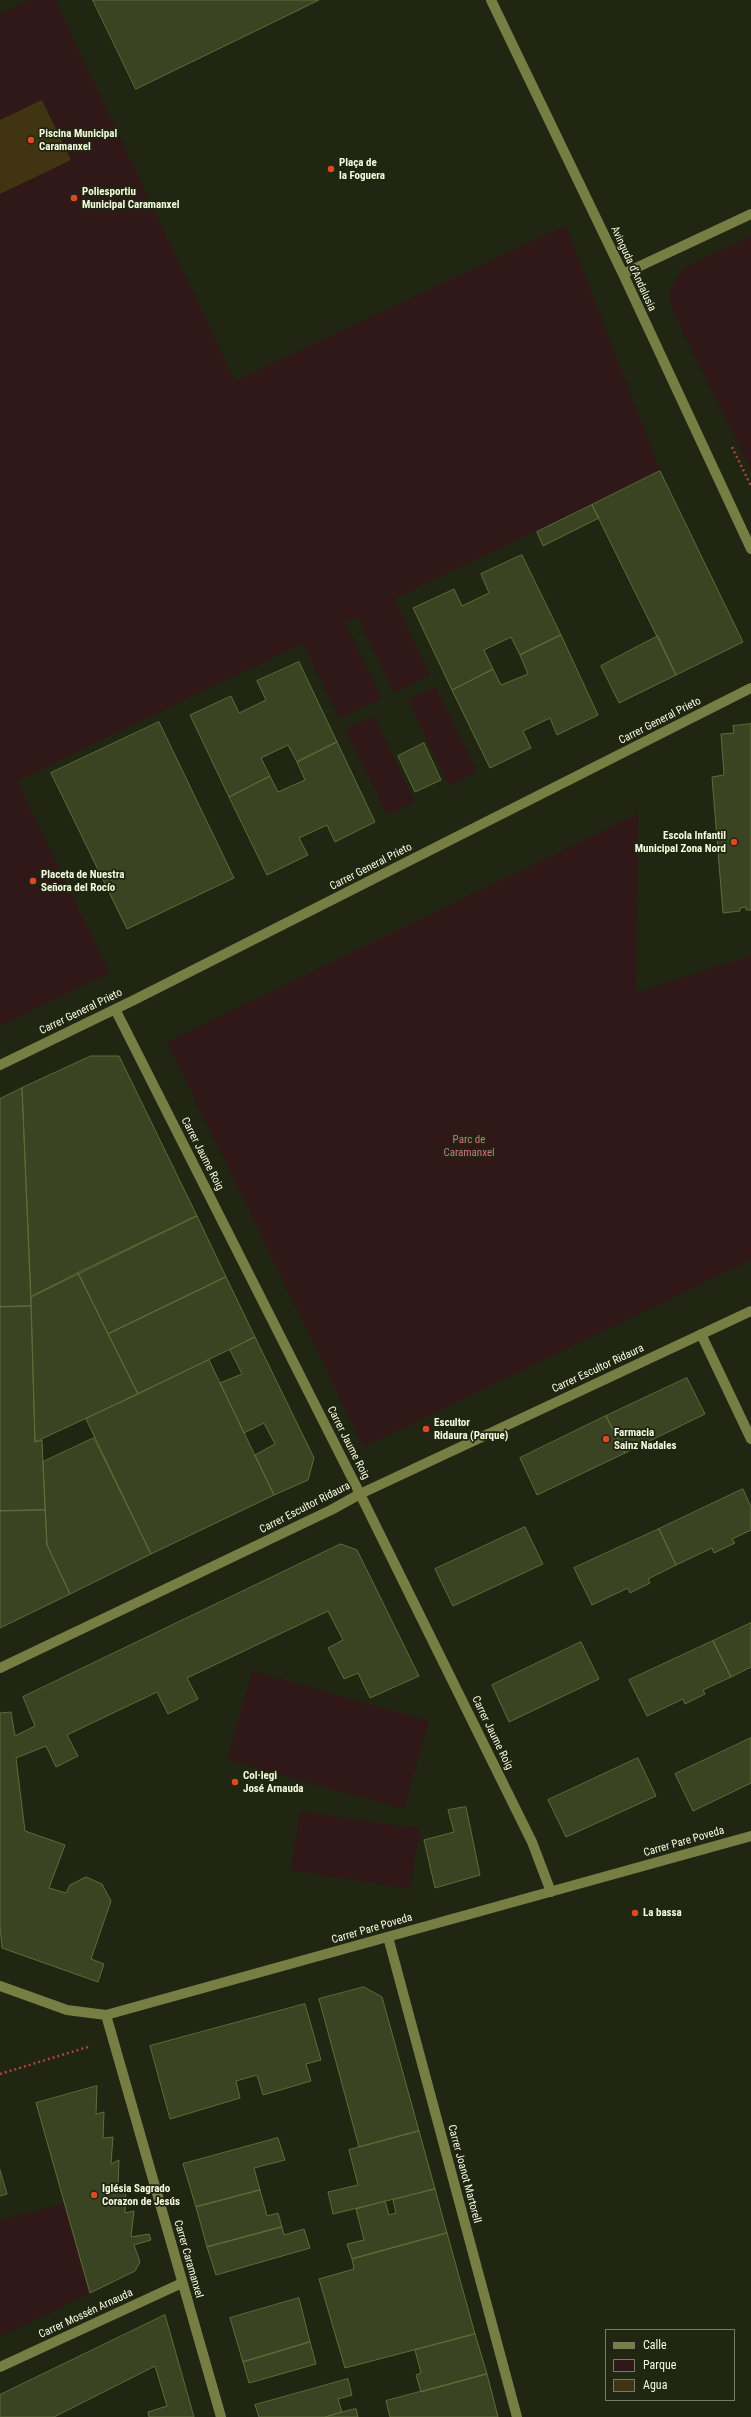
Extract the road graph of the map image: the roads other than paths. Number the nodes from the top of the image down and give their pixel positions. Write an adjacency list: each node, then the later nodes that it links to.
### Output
1 (491, 0): 3 (street, Avinguda d'Andalusia)
2 (751, 214): 3 (street)
3 (624, 274): 4 (street, Avinguda d'Andalusia)
4 (751, 549)
5 (751, 688): 6 (street, Carrer General Prieto)
6 (115, 1009): 7 (street, Carrer General Prieto); 11 (street, Carrer Jaume Roig)
7 (0, 1065)
8 (751, 1311): 9 (street, Carrer Escultor Ridaura)
9 (701, 1334): 10 (street); 11 (street, Carrer Escultor Ridaura)
10 (751, 1439)
11 (360, 1494): 12 (street, Carrer Escultor Ridaura); 14 (street, Carrer Jaume Roig)
12 (0, 1668)
13 (751, 1836): 14 (street, Carrer Pare Poveda)
14 (552, 1892): 15 (street, Carrer Pare Poveda)
15 (388, 1937): 17 (street, Carrer Pare Poveda); 21 (street, Carrer Joanot Martorell)
16 (0, 1986): 17 (street, Carrer Pare Poveda)
17 (106, 2015): 18 (street, Carrer Caramanxel)
18 (182, 2282): 19 (street, Carrer Mossén Arnauda); 20 (street, Carrer Caramanxel)
19 (0, 2367)
20 (221, 2417)
21 (517, 2417)

